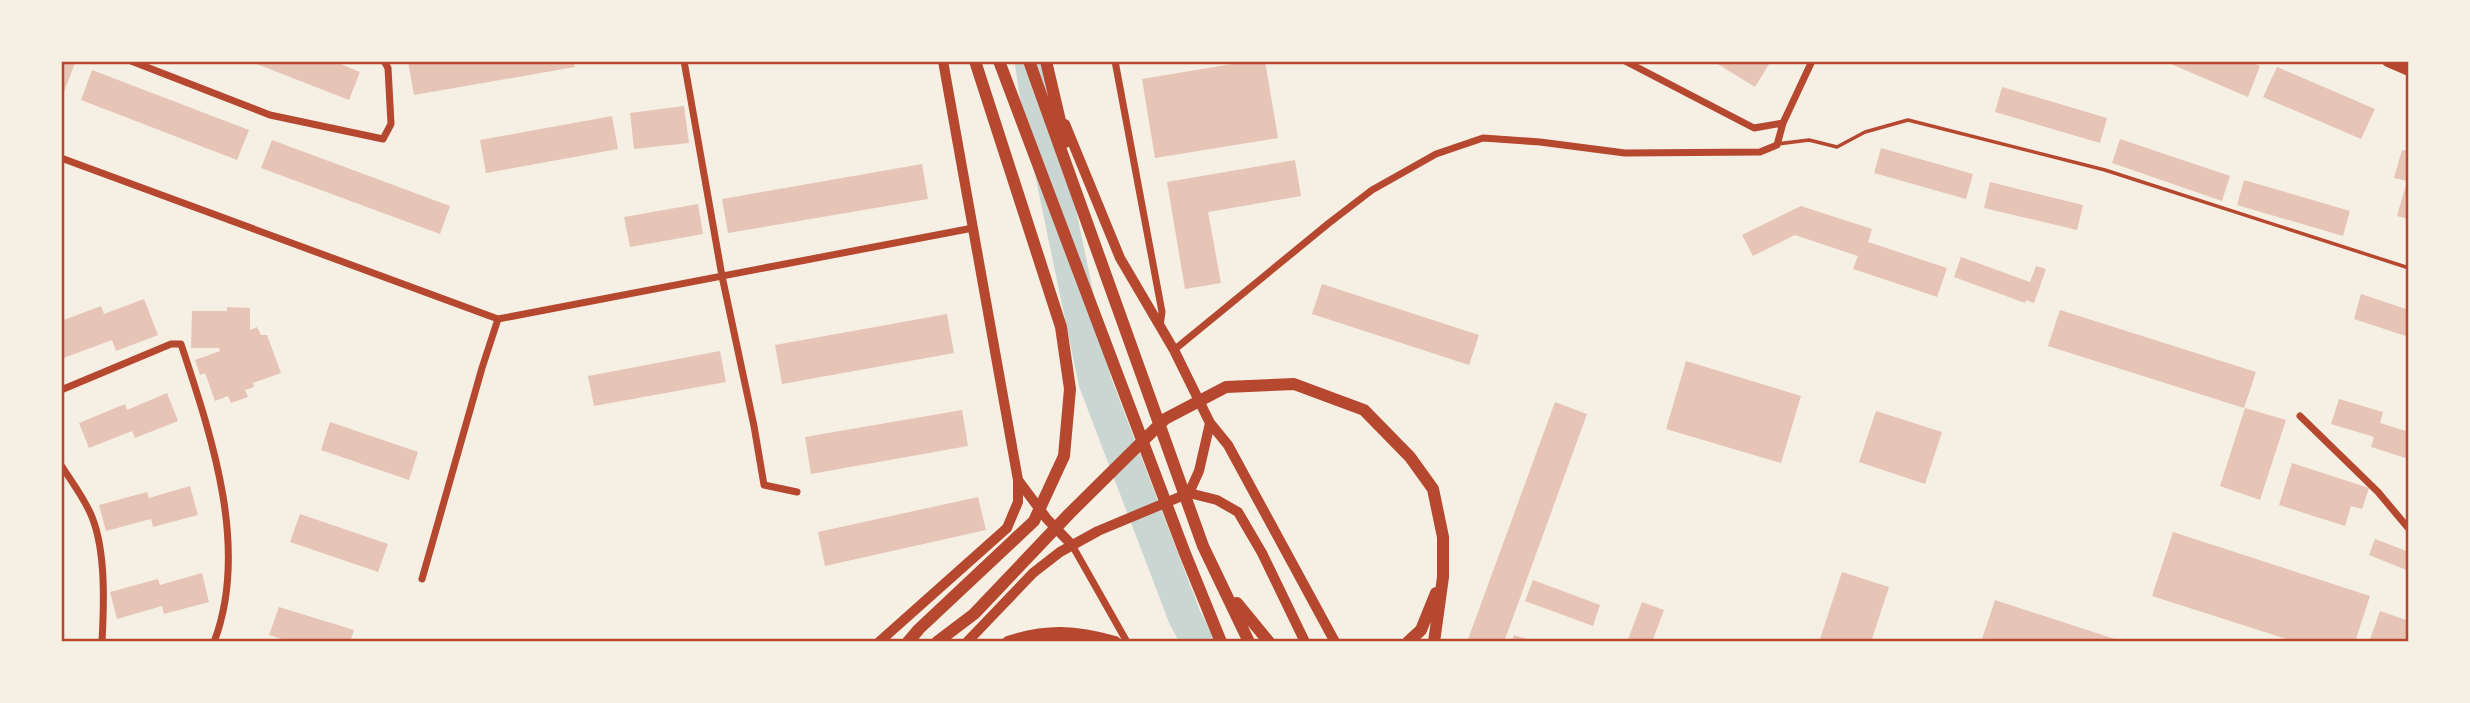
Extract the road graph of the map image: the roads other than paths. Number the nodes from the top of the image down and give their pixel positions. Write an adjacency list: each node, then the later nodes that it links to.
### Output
1 (131, 61): 2 (street)
2 (384, 61)
3 (684, 61): 21 (street)
4 (943, 61): 19 (main road)
5 (975, 61): 40 (main road)
6 (999, 61): 46 (main road)
7 (1028, 61): 18 (main road)
8 (1039, 61): 23 (main road)
9 (1046, 61): 18 (main road)
10 (1115, 61): 23 (street)
11 (1625, 61): 15 (street)
12 (1812, 61): 15 (street)
13 (2388, 61): 14 (main road)
14 (2409, 70)
15 (1783, 123): 16 (street)
16 (1777, 145): 20 (lane); 24 (street)
17 (61, 158): 22 (street)
18 (1079, 200): 34 (main road)
19 (973, 228): 21 (street); 29 (main road)
20 (2409, 268)
21 (722, 276): 22 (street); 30 (street)
22 (498, 319): 36 (street)
23 (1159, 327): 24 (main road)
24 (1174, 350): 27 (main road)
25 (61, 390): 38 (street)
26 (2300, 416): 32 (street)
27 (1210, 423): 31 (main road); 50 (main road)
28 (61, 465): 37 (street)
29 (1018, 480): 33 (main road); 39 (main road)
30 (797, 492)
31 (1189, 493): 33 (main road); 49 (main road)
32 (2409, 529)
33 (1072, 545): 42 (main road); 45 (street)
34 (1212, 565): 47 (main road); 48 (main road)
35 (1443, 577): 41 (main road); 51 (main road); 52 (main road)
36 (422, 579)
37 (102, 642)
38 (214, 642)
39 (878, 642)
40 (908, 642)
41 (937, 642)
42 (967, 642)
43 (1008, 642): 44 (main road)
44 (1115, 642)
45 (1127, 642)
46 (1221, 642)
47 (1249, 642)
48 (1269, 642)
49 (1305, 642)
50 (1335, 642)
51 (1408, 642)
52 (1434, 642)

